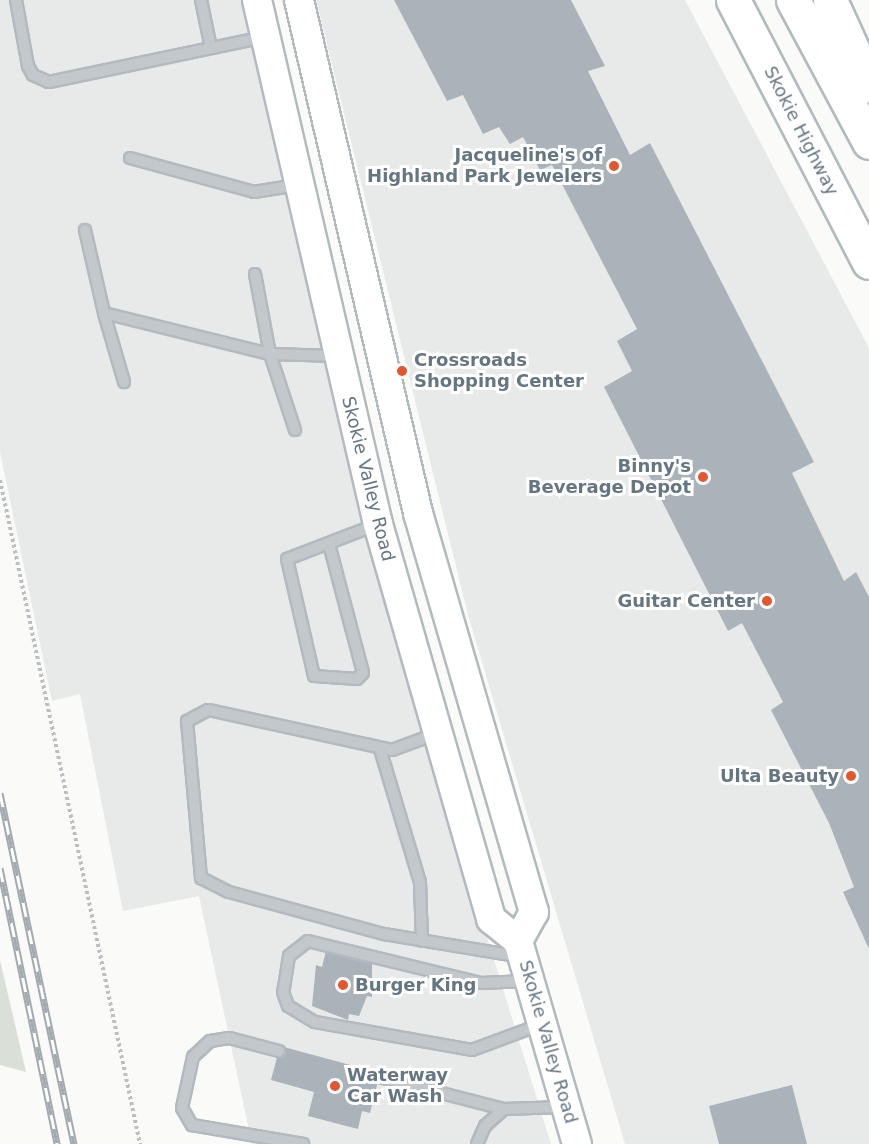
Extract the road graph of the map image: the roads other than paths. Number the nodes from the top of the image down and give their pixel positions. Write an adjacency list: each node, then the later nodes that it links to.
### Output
1 (16, 0): 9 (lane)
2 (201, 0): 9 (lane)
3 (256, 0): 8 (main road, Skokie Valley Road)
4 (299, 0): 18 (main road, Skokie Valley Road)
5 (733, 0): 15 (highway, Skokie Highway)
6 (793, 0): 11 (highway)
7 (830, 0): 10 (highway)
8 (264, 36): 9 (lane); 13 (main road, Skokie Valley Road)
9 (211, 48)
10 (869, 86)
11 (869, 142)
12 (130, 158): 13 (lane)
13 (297, 185): 20 (main road, Skokie Valley Road)
14 (85, 230): 17 (lane)
15 (869, 262)
16 (255, 274): 19 (lane)
17 (104, 313): 19 (lane); 21 (lane)
18 (378, 347): 20 (main road); 23 (main road, Skokie Valley Road)
19 (270, 354): 20 (lane); 22 (lane)
20 (338, 356): 24 (main road, Skokie Valley Road)
21 (124, 382)
22 (295, 430)
23 (418, 513): 24 (main road); 29 (main road, Skokie Valley Road)
24 (378, 524): 25 (lane); 26 (main road, Skokie Valley Road)
25 (329, 544): 25 (lane)
26 (438, 733): 27 (lane); 29 (main road, Skokie Valley Road)
27 (380, 749): 28 (lane); 28 (lane)
28 (422, 941): 29 (lane)
29 (524, 960): 30 (main road, Skokie Valley Road); 30 (lane)
30 (543, 1024): 33 (main road, Skokie Valley Road)
31 (279, 1051): 35 (lane)
32 (379, 1077): 34 (lane)
33 (567, 1107): 34 (lane); 37 (main road, Skokie Valley Road)
34 (504, 1109): 36 (lane)
35 (303, 1144)
36 (477, 1144)
37 (577, 1144)

